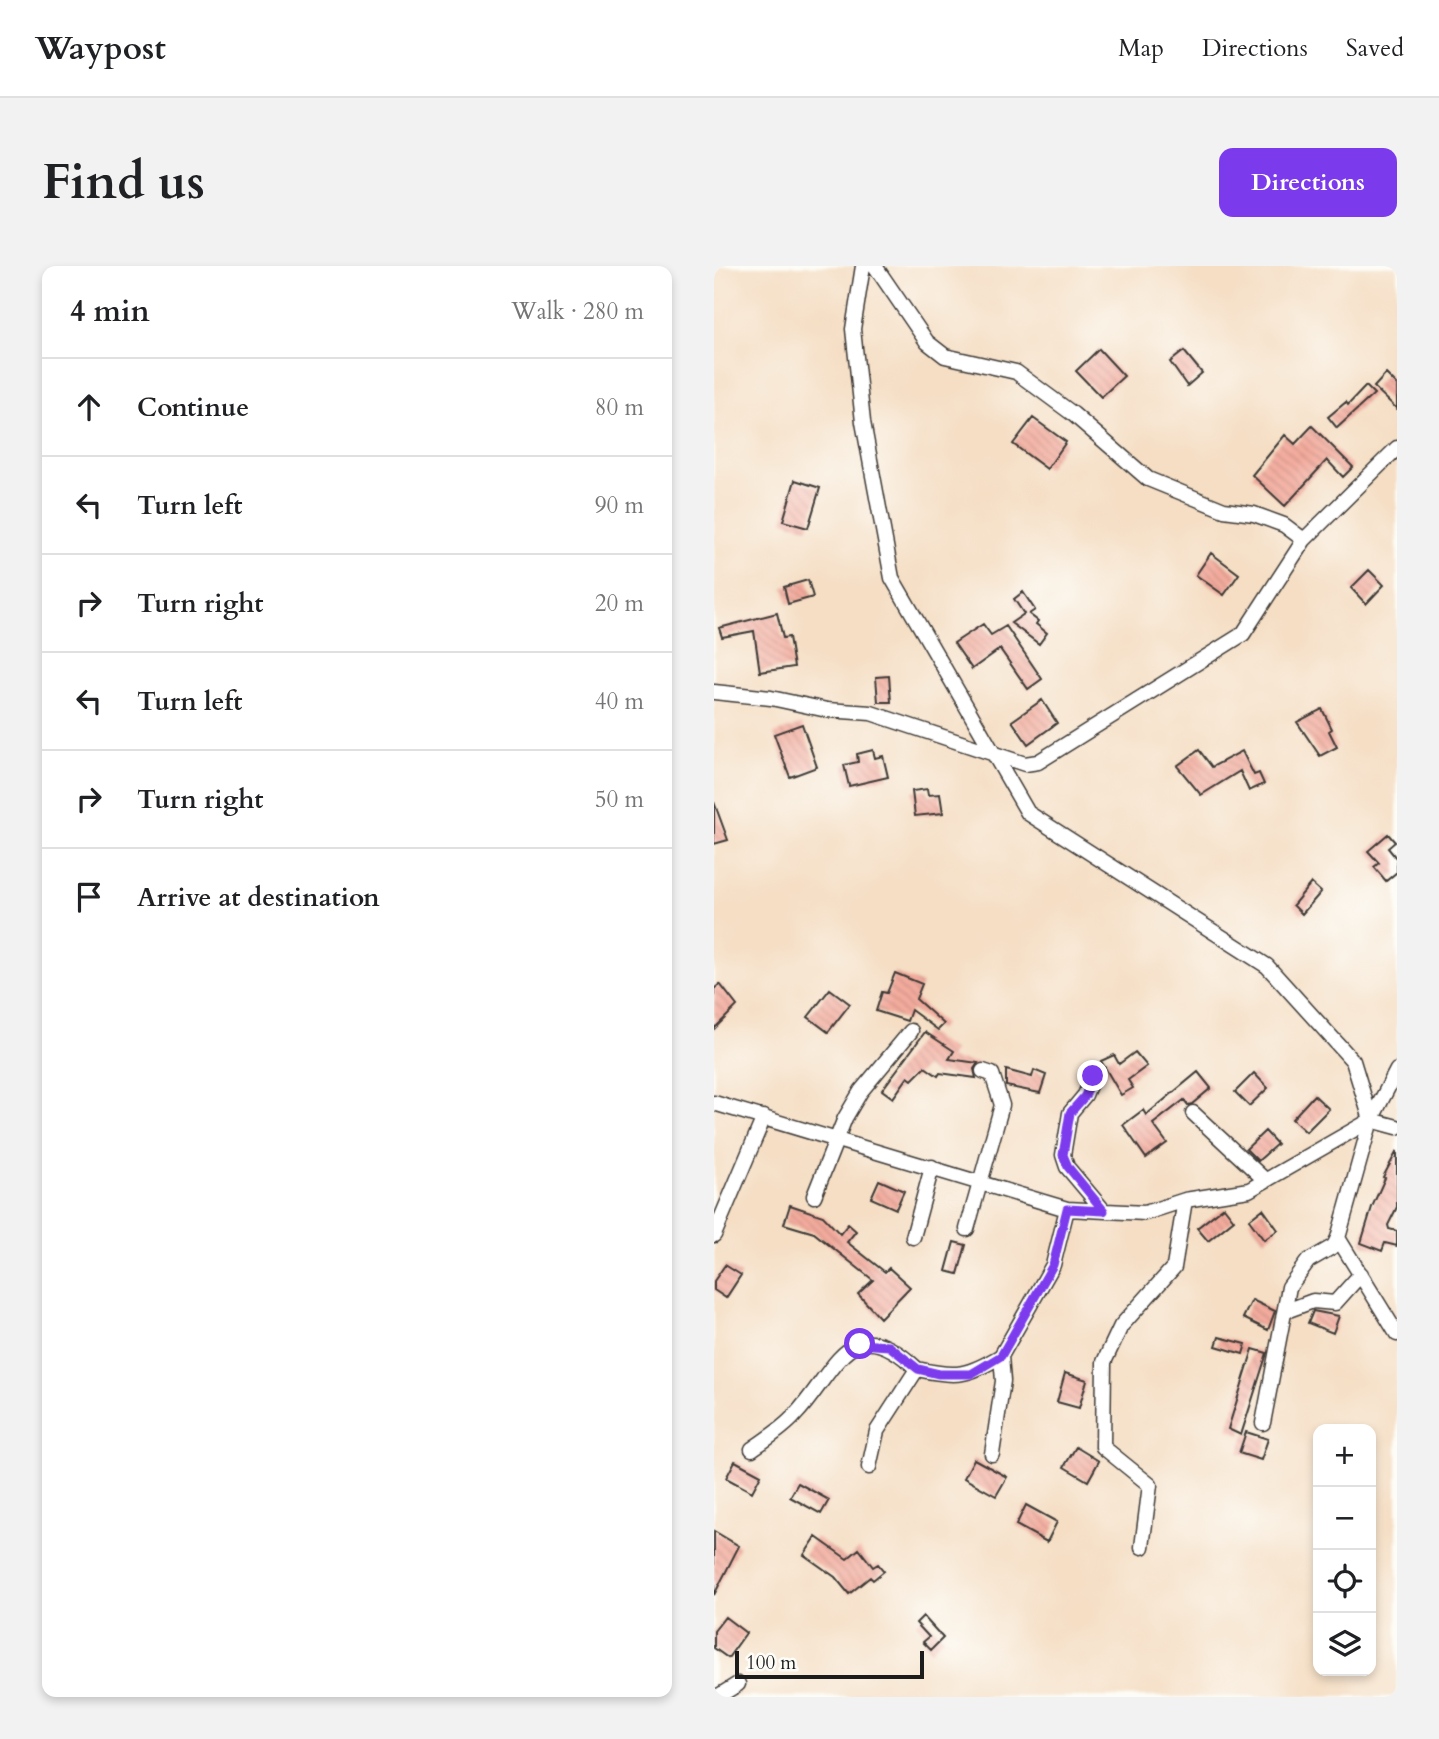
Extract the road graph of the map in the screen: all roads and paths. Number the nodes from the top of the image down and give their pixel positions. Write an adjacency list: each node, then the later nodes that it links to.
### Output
1 (863, 266): 6 (street)
2 (874, 266): 4 (street)
3 (1397, 448): 4 (street)
4 (1304, 540): 6 (street)
5 (714, 692): 6 (street)
6 (993, 753): 14 (street)
7 (911, 1031): 16 (street)
8 (1397, 1070): 14 (street)
9 (983, 1071): 19 (street)
10 (1093, 1076): 23 (street)
11 (714, 1103): 13 (street)
12 (1193, 1113): 18 (street)
13 (764, 1117): 16 (street); 25 (street)
14 (1371, 1120): 15 (street); 18 (street); 27 (street)
15 (1397, 1127)
16 (838, 1139): 17 (street); 20 (street)
17 (932, 1167): 19 (street); 26 (street)
18 (1265, 1180): 21 (street)
19 (979, 1182): 22 (street); 24 (street)
20 (814, 1196)
21 (1185, 1200): 23 (street); 37 (street)
22 (1067, 1209): 23 (street); 31 (street)
23 (1104, 1211)
24 (967, 1229)
25 (714, 1235)
26 (913, 1237)
27 (1338, 1238): 28 (street); 29 (street)
28 (1361, 1274): 29 (street); 30 (street)
29 (1286, 1311): 33 (street)
30 (1397, 1334)
31 (1001, 1356): 32 (street); 35 (street)
32 (918, 1369): 34 (street); 36 (street)
33 (1263, 1423)
34 (752, 1449)
35 (992, 1454)
36 (869, 1466)
37 (1142, 1547)
38 (738, 1684): 39 (street)
39 (717, 1697)

